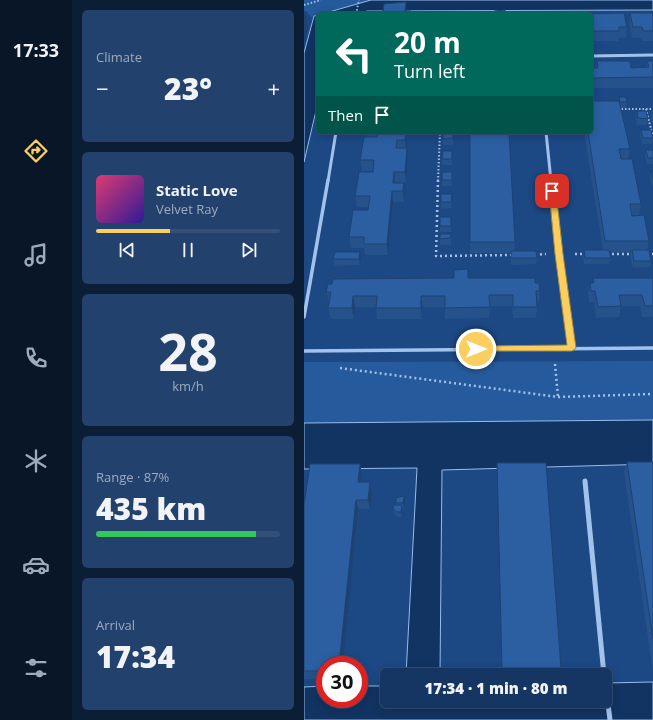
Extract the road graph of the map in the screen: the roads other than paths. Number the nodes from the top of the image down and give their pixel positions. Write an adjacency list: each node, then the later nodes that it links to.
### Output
1 (653, 55): 2 (street)
2 (593, 56)
3 (336, 134): 5 (street)
4 (546, 134): 6 (street)
5 (304, 317)
6 (572, 348): 7 (street); 8 (street)
7 (653, 348)
8 (304, 351)
9 (585, 481): 10 (street)
10 (603, 668)
11 (608, 708): 12 (street)
12 (610, 720)

